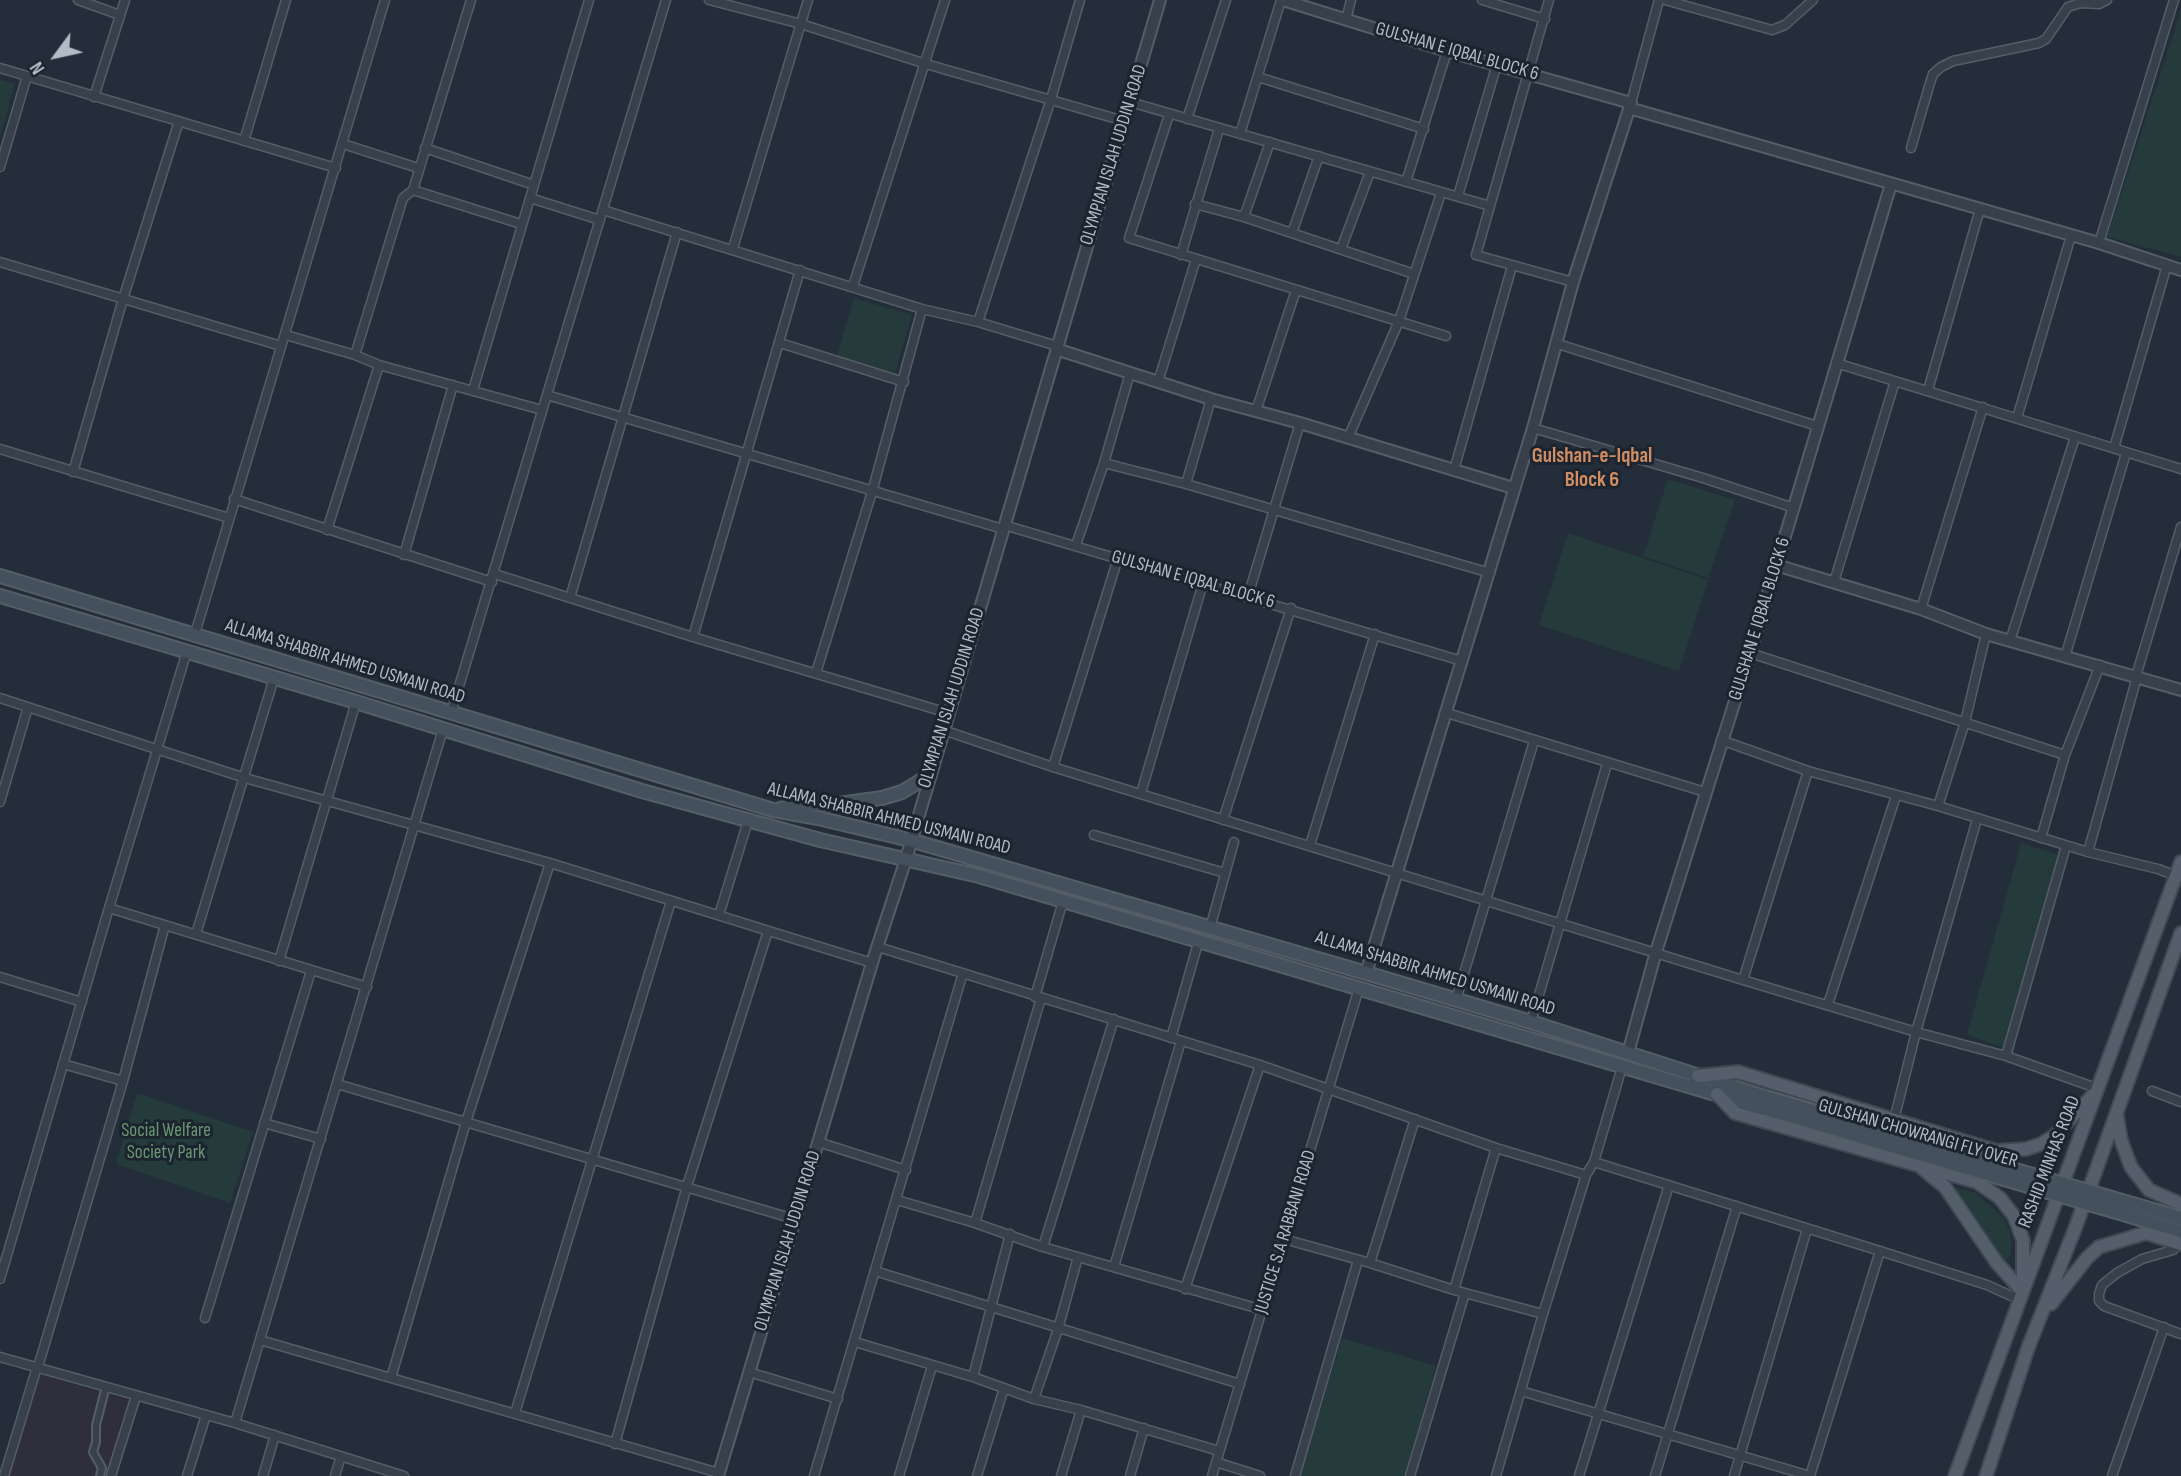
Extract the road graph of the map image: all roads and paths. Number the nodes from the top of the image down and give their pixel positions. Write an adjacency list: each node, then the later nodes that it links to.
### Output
1 (78, 0): 23 (street)
2 (125, 0): 23 (street)
3 (286, 0): 45 (street)
4 (385, 0): 47 (street)
5 (471, 0): 48 (street)
6 (589, 0): 57 (street)
7 (709, 0): 26 (street)
8 (808, 0): 26 (street)
9 (945, 0): 28 (street)
10 (1080, 0): 35 (street)
11 (1160, 0): 36 (street, OLYMPIAN ISLAH UDDIN ROAD)
12 (1226, 0): 39 (street)
13 (1282, 0): 25 (street, GULSHAN E IQBAL BLOCK 6); 33 (street)
14 (1351, 0): 25 (street)
15 (1482, 0): 24 (street)
16 (1549, 0): 24 (street)
17 (1660, 0): 37 (street)
18 (1665, 0): 19 (street)
19 (1813, 0)
20 (2108, 0): 49 (street)
21 (2174, 0): 72 (street)
22 (664, 1): 65 (street)
23 (120, 15): 34 (street)
24 (1545, 19): 31 (street)
25 (1346, 20): 27 (street, GULSHAN E IQBAL BLOCK 6)
26 (801, 24): 28 (street); 73 (street)
27 (1447, 51): 29 (street, GULSHAN E IQBAL BLOCK 6); 43 (street)
28 (926, 64): 35 (street); 84 (street)
29 (1497, 64): 31 (street, GULSHAN E IQBAL BLOCK 6); 60 (street)
30 (0, 68): 32 (street)
31 (1528, 73): 37 (street, GULSHAN E IQBAL BLOCK 6); 63 (street)
32 (27, 76): 34 (street); 51 (street)
33 (1258, 77): 43 (street); 44 (street)
34 (94, 97): 40 (street)
35 (1051, 99): 41 (street); 89 (street)
36 (1129, 102): 38 (street); 41 (street, OLYMPIAN ISLAH UDDIN ROAD)
37 (1630, 106): 56 (street, GULSHAN E IQBAL BLOCK 6); 83 (street)
38 (1168, 115): 39 (street); 75 (street)
39 (1187, 119): 42 (street)
40 (179, 121): 45 (street); 86 (street)
41 (1124, 121): 95 (street, OLYMPIAN ISLAH UDDIN ROAD)
42 (1219, 129): 44 (street); 62 (street)
43 (1424, 129): 55 (street)
44 (1240, 134): 46 (street)
45 (244, 141): 52 (street)
46 (1270, 142): 50 (street); 66 (street)
47 (343, 144): 52 (street); 53 (street)
48 (425, 148): 53 (street); 57 (street)
49 (1910, 148)
50 (1320, 156): 54 (street); 70 (street)
51 (0, 167)
52 (336, 168): 90 (street)
53 (418, 168): 58 (street)
54 (1370, 173): 55 (street); 74 (street)
55 (1405, 182): 59 (street)
56 (1891, 184): 64 (street, GULSHAN E IQBAL BLOCK 6); 97 (street, GULSHAN E IQBAL BLOCK 6)
57 (534, 185): 61 (street)
58 (413, 191): 68 (street); 96 (street)
59 (1441, 193): 60 (street); 82 (street)
60 (1458, 197): 63 (street)
61 (530, 198): 67 (street); 68 (street)
62 (1195, 204): 66 (street); 75 (street)
63 (1490, 206): 79 (street)
64 (1980, 209): 71 (street, GULSHAN E IQBAL BLOCK 6); 105 (street)
65 (603, 210): 67 (street); 69 (street)
66 (1244, 217): 70 (street)
67 (600, 220): 106 (street)
68 (521, 224): 104 (street)
69 (677, 232): 73 (street); 112 (street)
70 (1292, 233): 74 (street)
71 (2071, 236): 72 (street, GULSHAN E IQBAL BLOCK 6); 111 (street)
72 (2099, 243): 78 (street, GULSHAN E IQBAL BLOCK 6)
73 (733, 248): 80 (street)
74 (1341, 249): 82 (street)
75 (1181, 255): 76 (street)
76 (1196, 259): 85 (street); 101 (street)
77 (0, 262): 86 (street)
78 (2167, 265): 81 (street, GULSHAN E IQBAL BLOCK 6); 118 (street)
79 (1512, 266): 83 (street); 124 (street)
80 (800, 270): 84 (street); 92 (street)
81 (2181, 270)
82 (1414, 274): 88 (street)
83 (1573, 282): 93 (street)
84 (853, 286): 87 (street)
85 (1296, 290): 88 (street); 110 (street)
86 (123, 299): 94 (street); 125 (street)
87 (922, 309): 89 (street); 102 (street)
88 (1399, 321): 91 (street); 117 (street)
89 (978, 322): 95 (street)
90 (286, 335): 94 (street); 96 (street)
91 (1446, 337)
92 (780, 343): 102 (street); 120 (street)
93 (1558, 344): 114 (street); 115 (street)
94 (281, 346): 129 (street)
95 (1056, 347): 99 (street); 133 (street, OLYMPIAN ISLAH UDDIN ROAD)
96 (355, 355): 98 (street)
97 (1836, 363): 100 (street); 114 (street, GULSHAN E IQBAL BLOCK 6)
98 (379, 365): 103 (street); 135 (street)
99 (1130, 373): 101 (street); 122 (street)
100 (1895, 381): 105 (street); 144 (street)
101 (1158, 382): 107 (street)
102 (904, 383): 128 (street)
103 (453, 385): 104 (street); 137 (street)
104 (473, 390): 109 (street)
105 (1928, 390): 108 (street)
106 (547, 395): 109 (street); 112 (street, GULSHAN E IQBAL BLOCK 6)
107 (1211, 399): 110 (street); 126 (street)
108 (1983, 407): 111 (street); 149 (street)
109 (542, 410): 142 (street)
110 (1256, 411): 113 (street)
111 (2017, 418): 116 (street)
112 (623, 419): 120 (street, GULSHAN E IQBAL BLOCK 6); 147 (street)
113 (1300, 423): 117 (street); 131 (street)
114 (1817, 426): 130 (street, GULSHAN E IQBAL BLOCK 6)
115 (1533, 428): 127 (street); 130 (street)
116 (2075, 437): 118 (street); 154 (street)
117 (1348, 438): 124 (street)
118 (2114, 448): 121 (street)
119 (0, 449): 125 (street)
120 (747, 453): 128 (street, GULSHAN E IQBAL BLOCK 6); 153 (street)
121 (2126, 453): 123 (street); 157 (street)
122 (1104, 463): 126 (street); 136 (street)
123 (2181, 469)
124 (1454, 470): 127 (street)
125 (73, 472): 132 (street)
126 (1186, 484): 131 (street)
127 (1513, 488): 140 (street)
128 (872, 492): 133 (street, GULSHAN E IQBAL BLOCK 6); 160 (street)
129 (234, 499): 132 (street); 135 (street)
130 (1794, 508): 139 (street, GULSHAN E IQBAL BLOCK 6)
131 (1273, 510): 140 (street); 146 (street)
132 (229, 518): 152 (street)
133 (1004, 527): 136 (street, GULSHAN E IQBAL BLOCK 6); 168 (street, OLYMPIAN ISLAH UDDIN ROAD)
134 (2181, 527): 161 (street)
135 (327, 530): 137 (street)
136 (1076, 545): 138 (street, GULSHAN E IQBAL BLOCK 6)
137 (404, 555): 142 (street)
138 (1118, 558): 143 (street, GULSHAN E IQBAL BLOCK 6); 178 (street)
139 (1776, 565): 144 (street); 156 (street, GULSHAN E IQBAL BLOCK 6)
140 (1489, 573): 158 (street)
141 (0, 576): 152 (main road, ALLAMA SHABBIR AHMED USMANI ROAD)
142 (493, 578): 147 (street); 167 (street)
143 (1203, 583): 146 (street, GULSHAN E IQBAL BLOCK 6); 183 (street)
144 (1834, 583): 149 (street)
145 (0, 596): 155 (main road, ALLAMA SHABBIR AHMED USMANI ROAD)
146 (1248, 596): 148 (street, GULSHAN E IQBAL BLOCK 6)
147 (570, 598): 153 (street)
148 (1291, 608): 150 (street, GULSHAN E IQBAL BLOCK 6); 190 (street)
149 (1921, 610): 151 (street)
150 (1375, 634): 158 (street, GULSHAN E IQBAL BLOCK 6); 197 (street)
151 (1986, 634): 154 (street); 170 (street)
152 (194, 636): 167 (main road, ALLAMA SHABBIR AHMED USMANI ROAD)
153 (693, 637): 160 (street)
154 (2010, 640): 157 (street)
155 (187, 651): 162 (main road, ALLAMA SHABBIR AHMED USMANI ROAD); 175 (street)
156 (1750, 653): 170 (street); 173 (street, GULSHAN E IQBAL BLOCK 6)
157 (2065, 657): 159 (street)
158 (1462, 661): 169 (street)
159 (2100, 665): 161 (street); 176 (street)
160 (816, 673): 168 (street)
161 (2137, 676): 163 (street); 199 (street)
162 (274, 678): 165 (main road, ALLAMA SHABBIR AHMED USMANI ROAD); 181 (street)
163 (2181, 690)
164 (0, 698): 166 (street)
165 (356, 702): 171 (main road, ALLAMA SHABBIR AHMED USMANI ROAD); 185 (street)
166 (27, 707): 175 (street); 186 (street)
167 (451, 713): 188 (main road, ALLAMA SHABBIR AHMED USMANI ROAD)
168 (948, 713): 172 (street, OLYMPIAN ISLAH UDDIN ROAD)
169 (1447, 713): 174 (street); 204 (street)
170 (1965, 722): 176 (street); 187 (street)
171 (443, 729): 191 (main road, ALLAMA SHABBIR AHMED USMANI ROAD); 192 (street)
172 (943, 730): 178 (street); 180 (street, OLYMPIAN ISLAH UDDIN ROAD)
173 (1721, 740): 179 (street); 182 (street, GULSHAN E IQBAL BLOCK 6)
174 (1534, 741): 177 (street); 208 (street)
175 (157, 748): 181 (street); 209 (street)
176 (2065, 755): 194 (street)
177 (1607, 764): 182 (street); 211 (street)
178 (1052, 766): 183 (street)
179 (1808, 771): 184 (street); 226 (street)
180 (930, 775): 188 (main road); 195 (street, OLYMPIAN ISLAH UDDIN ROAD)
181 (246, 778): 185 (street); 216 (street)
182 (1705, 792): 219 (street, GULSHAN E IQBAL BLOCK 6)
183 (1141, 793): 190 (street)
184 (1896, 796): 187 (street); 232 (street)
185 (325, 801): 192 (street); 220 (street)
186 (0, 802)
187 (1938, 806): 189 (street)
188 (773, 810): 195 (main road, ALLAMA SHABBIR AHMED USMANI ROAD)
189 (1977, 819): 194 (street); 235 (street)
190 (1223, 820): 197 (street)
191 (748, 821): 200 (main road, ALLAMA SHABBIR AHMED USMANI ROAD); 210 (street)
192 (415, 825): 202 (street); 227 (street)
193 (1094, 835): 203 (street)
194 (2041, 838): 198 (street)
195 (910, 840): 200 (street, OLYMPIAN ISLAH UDDIN ROAD); 213 (main road, ALLAMA SHABBIR AHMED USMANI ROAD)
196 (1234, 842): 203 (street)
197 (1310, 845): 204 (street)
198 (2066, 846): 199 (street); 239 (street)
199 (2088, 852): 205 (street)
200 (906, 859): 207 (main road, ALLAMA SHABBIR AHMED USMANI ROAD); 218 (street, OLYMPIAN ISLAH UDDIN ROAD)
201 (2181, 862): 205 (main road, RASHID MINHAS ROAD)
202 (550, 863): 206 (street); 255 (street)
203 (1225, 873): 213 (street)
204 (1397, 873): 208 (street); 224 (street)
205 (2176, 876): 246 (main road, RASHID MINHAS ROAD)
206 (671, 901): 210 (street); 260 (street)
207 (1063, 901): 217 (main road, ALLAMA SHABBIR AHMED USMANI ROAD); 229 (street)
208 (1486, 901): 211 (street); 230 (street)
209 (108, 908): 212 (street); 231 (street)
210 (719, 915): 214 (street)
211 (1561, 922): 219 (street); 234 (street)
212 (165, 925): 216 (street); 244 (street)
213 (1210, 928): 224 (main road, ALLAMA SHABBIR AHMED USMANI ROAD)
214 (768, 931): 221 (street); 266 (street)
215 (2181, 933): 252 (main road)
216 (196, 934): 220 (street)
217 (1198, 943): 228 (main road, ALLAMA SHABBIR AHMED USMANI ROAD); 236 (street)
218 (878, 947): 221 (street, OLYMPIAN ISLAH UDDIN ROAD); 223 (street)
219 (1656, 952): 226 (street); 238 (street, GULSHAN E IQBAL BLOCK 6)
220 (279, 961): 222 (street)
221 (872, 963): 258 (street, OLYMPIAN ISLAH UDDIN ROAD)
222 (311, 971): 227 (street); 256 (street)
223 (963, 973): 229 (street); 263 (street)
224 (1366, 973): 230 (main road, ALLAMA SHABBIR AHMED USMANI ROAD)
225 (0, 977): 231 (street)
226 (1743, 980): 232 (street)
227 (367, 987): 245 (street)
228 (1359, 988): 242 (main road, ALLAMA SHABBIR AHMED USMANI ROAD); 247 (street, JUSTICE S.A RABBANI ROAD)
229 (1038, 998): 233 (street); 272 (street)
230 (1456, 1000): 234 (main road, ALLAMA SHABBIR AHMED USMANI ROAD)
231 (82, 1002): 240 (street)
232 (1828, 1004): 235 (street)
233 (1114, 1018): 236 (street); 277 (street)
234 (1531, 1022): 238 (main road, ALLAMA SHABBIR AHMED USMANI ROAD)
235 (1916, 1032): 239 (street); 254 (street)
236 (1171, 1038): 237 (street)
237 (1181, 1041): 241 (street); 283 (street)
238 (1628, 1053): 243 (main road, ALLAMA SHABBIR AHMED USMANI ROAD)
239 (2006, 1056): 246 (street)
240 (63, 1064): 244 (street); 281 (street)
241 (1260, 1065): 247 (street); 286 (street)
242 (1622, 1067): 249 (main road, ALLAMA SHABBIR AHMED USMANI ROAD); 261 (street)
243 (1698, 1076): 251 (main road, ALLAMA SHABBIR AHMED USMANI ROAD); 254 (main road)
244 (123, 1081): 302 (street)
245 (337, 1084): 255 (street); 257 (street)
246 (2099, 1089): 254 (main road); 289 (main road, RASHID MINHAS ROAD)
247 (1328, 1090): 253 (street); 276 (street, JUSTICE S.A RABBANI ROAD)
248 (2152, 1091): 250 (street)
249 (1717, 1094): 251 (main road, ALLAMA SHABBIR AHMED USMANI ROAD); 262 (main road)
250 (2181, 1101)
251 (1767, 1104): 270 (main road, GULSHAN CHOWRANGI FLY OVER, bridge); 275 (main road, GULSHAN CHOWRANGI FLY OVER, bridge)
252 (2117, 1115): 268 (main road); 294 (main road)
253 (1415, 1119): 259 (street); 282 (street)
254 (1895, 1120)
255 (466, 1122): 260 (street); 305 (street)
256 (264, 1123): 257 (street); 293 (street)
257 (321, 1139): 298 (street)
258 (818, 1142): 263 (street); 271 (street, OLYMPIAN ISLAH UDDIN ROAD)
259 (1496, 1148): 264 (street); 287 (street)
260 (593, 1159): 266 (street); 314 (street)
261 (1594, 1162): 264 (street); 265 (street)
262 (1917, 1164): 289 (main road); 289 (main road)
263 (906, 1170): 267 (street)
264 (1586, 1175): 292 (street)
265 (1669, 1185): 269 (street); 315 (street)
266 (687, 1186): 271 (street); 321 (street)
267 (897, 1200): 272 (street); 284 (street)
268 (2181, 1204)
269 (1737, 1206): 273 (street); 319 (street)
270 (2181, 1218)
271 (794, 1219): 303 (street, OLYMPIAN ISLAH UDDIN ROAD)
272 (975, 1223): 274 (street)
273 (1807, 1229): 278 (street); 324 (street)
274 (1010, 1234): 277 (street); 290 (street)
275 (2180, 1238): 294 (main road); 295 (street)
276 (1284, 1239): 280 (street); 291 (street, JUSTICE S.A RABBANI ROAD)
277 (1043, 1247): 279 (street)
278 (1880, 1251): 289 (street); 348 (street)
279 (1078, 1257): 283 (street); 296 (street)
280 (1358, 1260): 282 (street); 342 (street)
281 (3, 1261): 285 (street)
282 (1370, 1263): 287 (street)
283 (1114, 1267): 286 (street)
284 (875, 1271): 290 (street); 299 (street)
285 (0, 1279)
286 (1185, 1289): 291 (street)
287 (1454, 1290): 288 (street)
288 (1465, 1293): 292 (street); 343 (street)
289 (2021, 1296): 349 (main road, RASHID MINHAS ROAD)
290 (991, 1308): 296 (street); 304 (street)
291 (1263, 1310): 306 (street, JUSTICE S.A RABBANI ROAD)
292 (1543, 1314): 309 (street)
293 (205, 1318)
294 (2040, 1319): 350 (main road)
295 (2164, 1327): 297 (street); 351 (street)
296 (1058, 1329): 306 (street); 312 (street)
297 (2181, 1334)
298 (260, 1340): 305 (street); 317 (street)
299 (855, 1342): 301 (street); 311 (street)
300 (0, 1357): 302 (street)
301 (932, 1366): 304 (street); 336 (street)
302 (37, 1367): 310 (street); 328 (street)
303 (749, 1372): 311 (street); 327 (street, OLYMPIAN ISLAH UDDIN ROAD)
304 (972, 1377): 307 (street)
305 (391, 1378): 314 (street)
306 (1240, 1384): 322 (street, JUSTICE S.A RABBANI ROAD)
307 (1004, 1388): 312 (street); 337 (street)
308 (106, 1390): 329 (street)
309 (1521, 1391): 315 (street); 344 (street)
310 (136, 1396): 316 (street); 330 (street)
311 (838, 1399): 335 (street)
312 (1034, 1399): 313 (street)
313 (1082, 1410): 318 (street); 338 (street)
314 (515, 1413): 321 (street)
315 (1598, 1413): 319 (street); 345 (street)
316 (205, 1415): 317 (street); 331 (street)
317 (235, 1423): 320 (street)
318 (1144, 1428): 322 (street); 339 (street)
319 (1668, 1434): 324 (street); 346 (street)
320 (275, 1435): 323 (street); 332 (street)
321 (615, 1444): 327 (street)
322 (1219, 1451): 325 (street, JUSTICE S.A RABBANI ROAD)
323 (341, 1456): 326 (street); 333 (street)
324 (1740, 1456): 347 (street); 348 (street)
325 (1216, 1462): 340 (street, JUSTICE S.A RABBANI ROAD); 341 (street)
326 (377, 1472): 334 (street)
327 (718, 1474)
328 (4, 1476)
329 (100, 1476)
330 (111, 1476)
331 (187, 1476)
332 (263, 1476)
333 (335, 1476)
334 (404, 1476)
335 (814, 1476)
336 (899, 1476)
337 (977, 1476)
338 (1060, 1476)
339 (1129, 1476)
340 (1212, 1476)
341 (1260, 1476)
342 (1295, 1476)
343 (1410, 1476)
344 (1496, 1476)
345 (1579, 1476)
346 (1656, 1476)
347 (1734, 1476)
348 (1810, 1476)
349 (1955, 1476)
350 (1986, 1476)
351 (2112, 1476)

